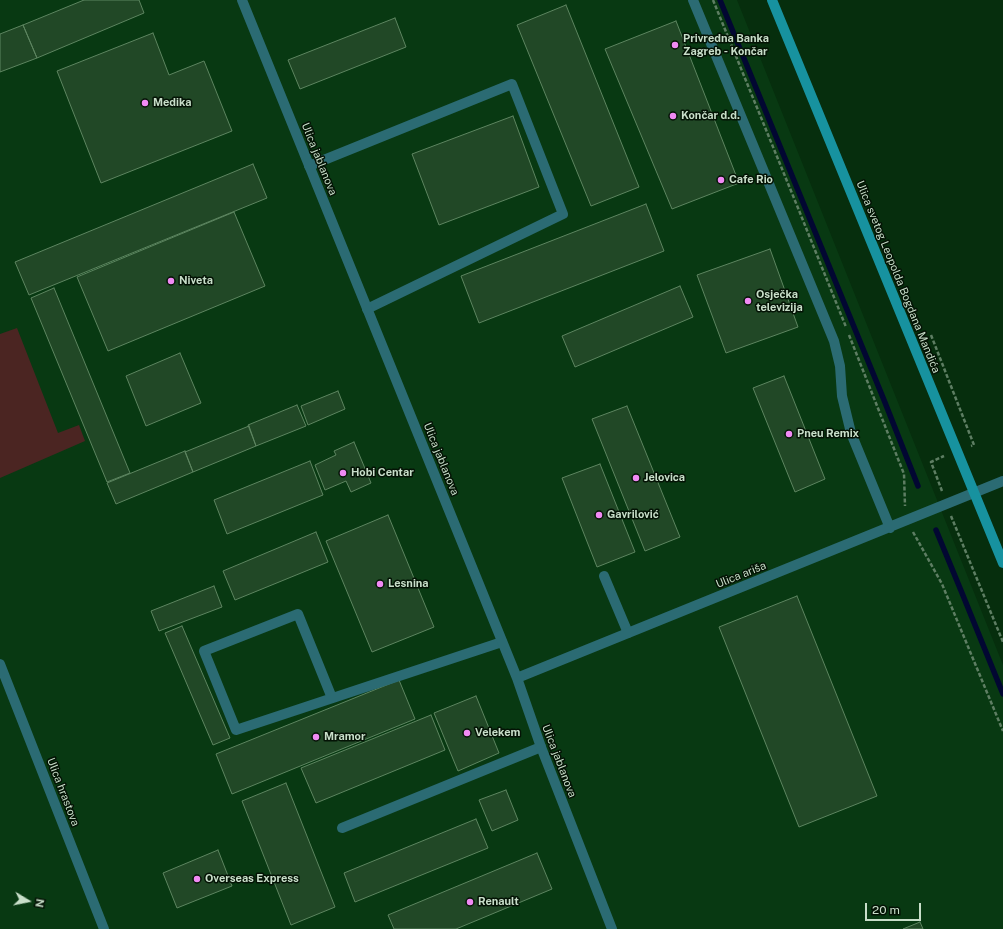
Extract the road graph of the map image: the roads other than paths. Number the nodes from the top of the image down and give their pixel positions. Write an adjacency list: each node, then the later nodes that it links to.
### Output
1 (693, 0): 8 (street)
2 (772, 0): 7 (main road, Ulica svetog Leopolda Bogdana Mandića)
3 (243, 1): 4 (street, Ulica jablanova)
4 (309, 166): 5 (street, Ulica jablanova); 5 (street)
5 (367, 309): 12 (street, Ulica jablanova)
6 (1003, 481): 7 (street, Ulica ariša)
7 (974, 494): 8 (street, Ulica ariša); 9 (main road, Ulica svetog Leopolda Bogdana Mandića)
8 (890, 528): 11 (street, Ulica ariša)
9 (1003, 563)
10 (604, 576): 11 (street)
11 (628, 633): 14 (street, Ulica ariša)
12 (502, 642): 14 (street, Ulica jablanova); 15 (street)
13 (0, 664): 18 (street, Ulica hrastova)
14 (517, 678): 16 (street, Ulica jablanova)
15 (332, 698): 15 (street)
16 (541, 747): 17 (street); 19 (street, Ulica jablanova)
17 (342, 828)
18 (104, 929)
19 (612, 929)

